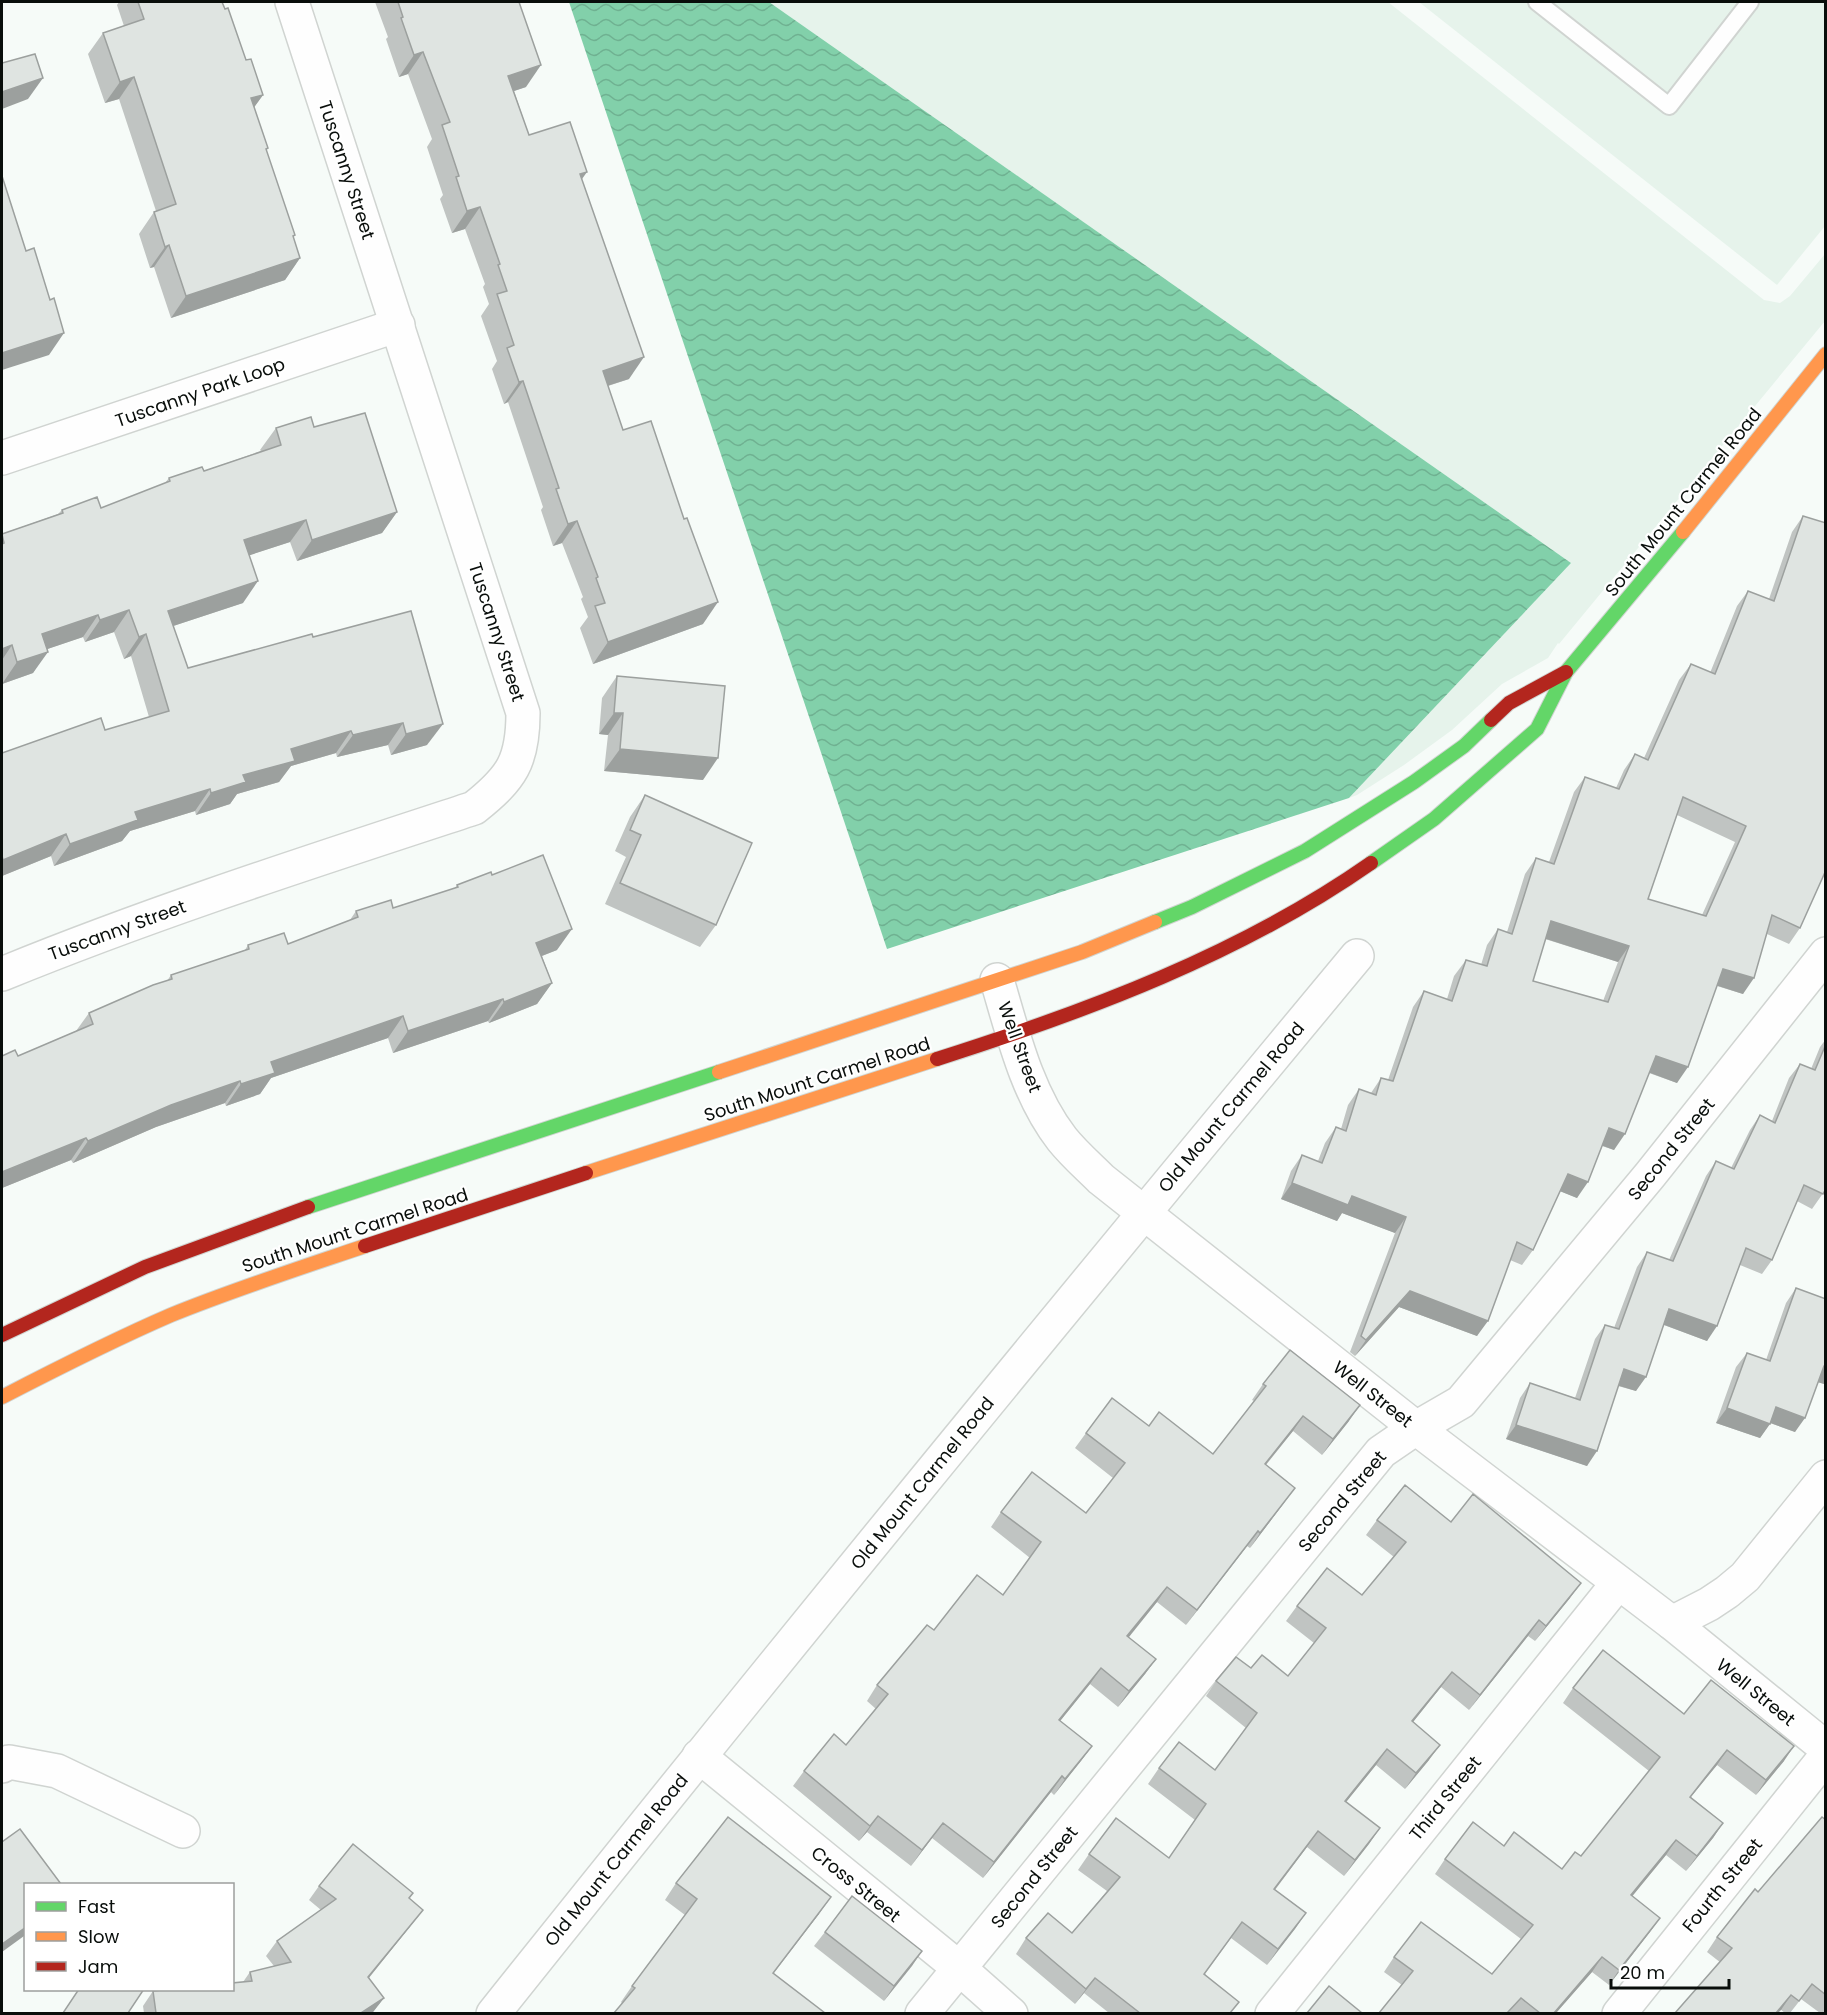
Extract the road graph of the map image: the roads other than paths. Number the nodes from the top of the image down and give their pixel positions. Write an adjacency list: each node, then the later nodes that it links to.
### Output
1 (292, 2): 4 (street, Tuscanny Street)
2 (1537, 2): 3 (lane)
3 (1750, 2)
4 (398, 325): 6 (street, Tuscanny Park Loop); 10 (street, Tuscanny Street)
5 (1826, 354): 7 (street, South Mount Carmel Road)
6 (2, 459)
7 (1566, 672): 11 (street, South Mount Carmel Road); 12 (street, South Mount Carmel Road)
8 (1826, 954): 16 (street, Second Street)
9 (1357, 956): 13 (street, Old Mount Carmel Road)
10 (2, 974)
11 (997, 980): 12 (street, Well Street); 14 (street, South Mount Carmel Road)
12 (1013, 1035): 13 (street, Well Street); 15 (street, South Mount Carmel Road)
13 (1143, 1213): 16 (street, Well Street); 21 (street, Old Mount Carmel Road)
14 (2, 1335)
15 (2, 1397)
16 (1416, 1428): 18 (street, Well Street); 25 (street, Second Street)
17 (1826, 1477): 19 (street)
18 (1618, 1583): 19 (street, Well Street); 29 (street, Third Street)
19 (1672, 1623): 20 (street, Well Street)
20 (1826, 1748)
21 (699, 1756): 25 (street, Cross Street); 26 (street, Old Mount Carmel Road)
22 (1826, 1756): 30 (street, Fourth Street)
23 (2, 1766): 24 (street)
24 (183, 1831)
25 (959, 1968): 27 (street, Second Street); 28 (street, Cross Street)
26 (493, 2013)
27 (922, 2013)
28 (1011, 2013)
29 (1272, 2013)
30 (1619, 2013)

